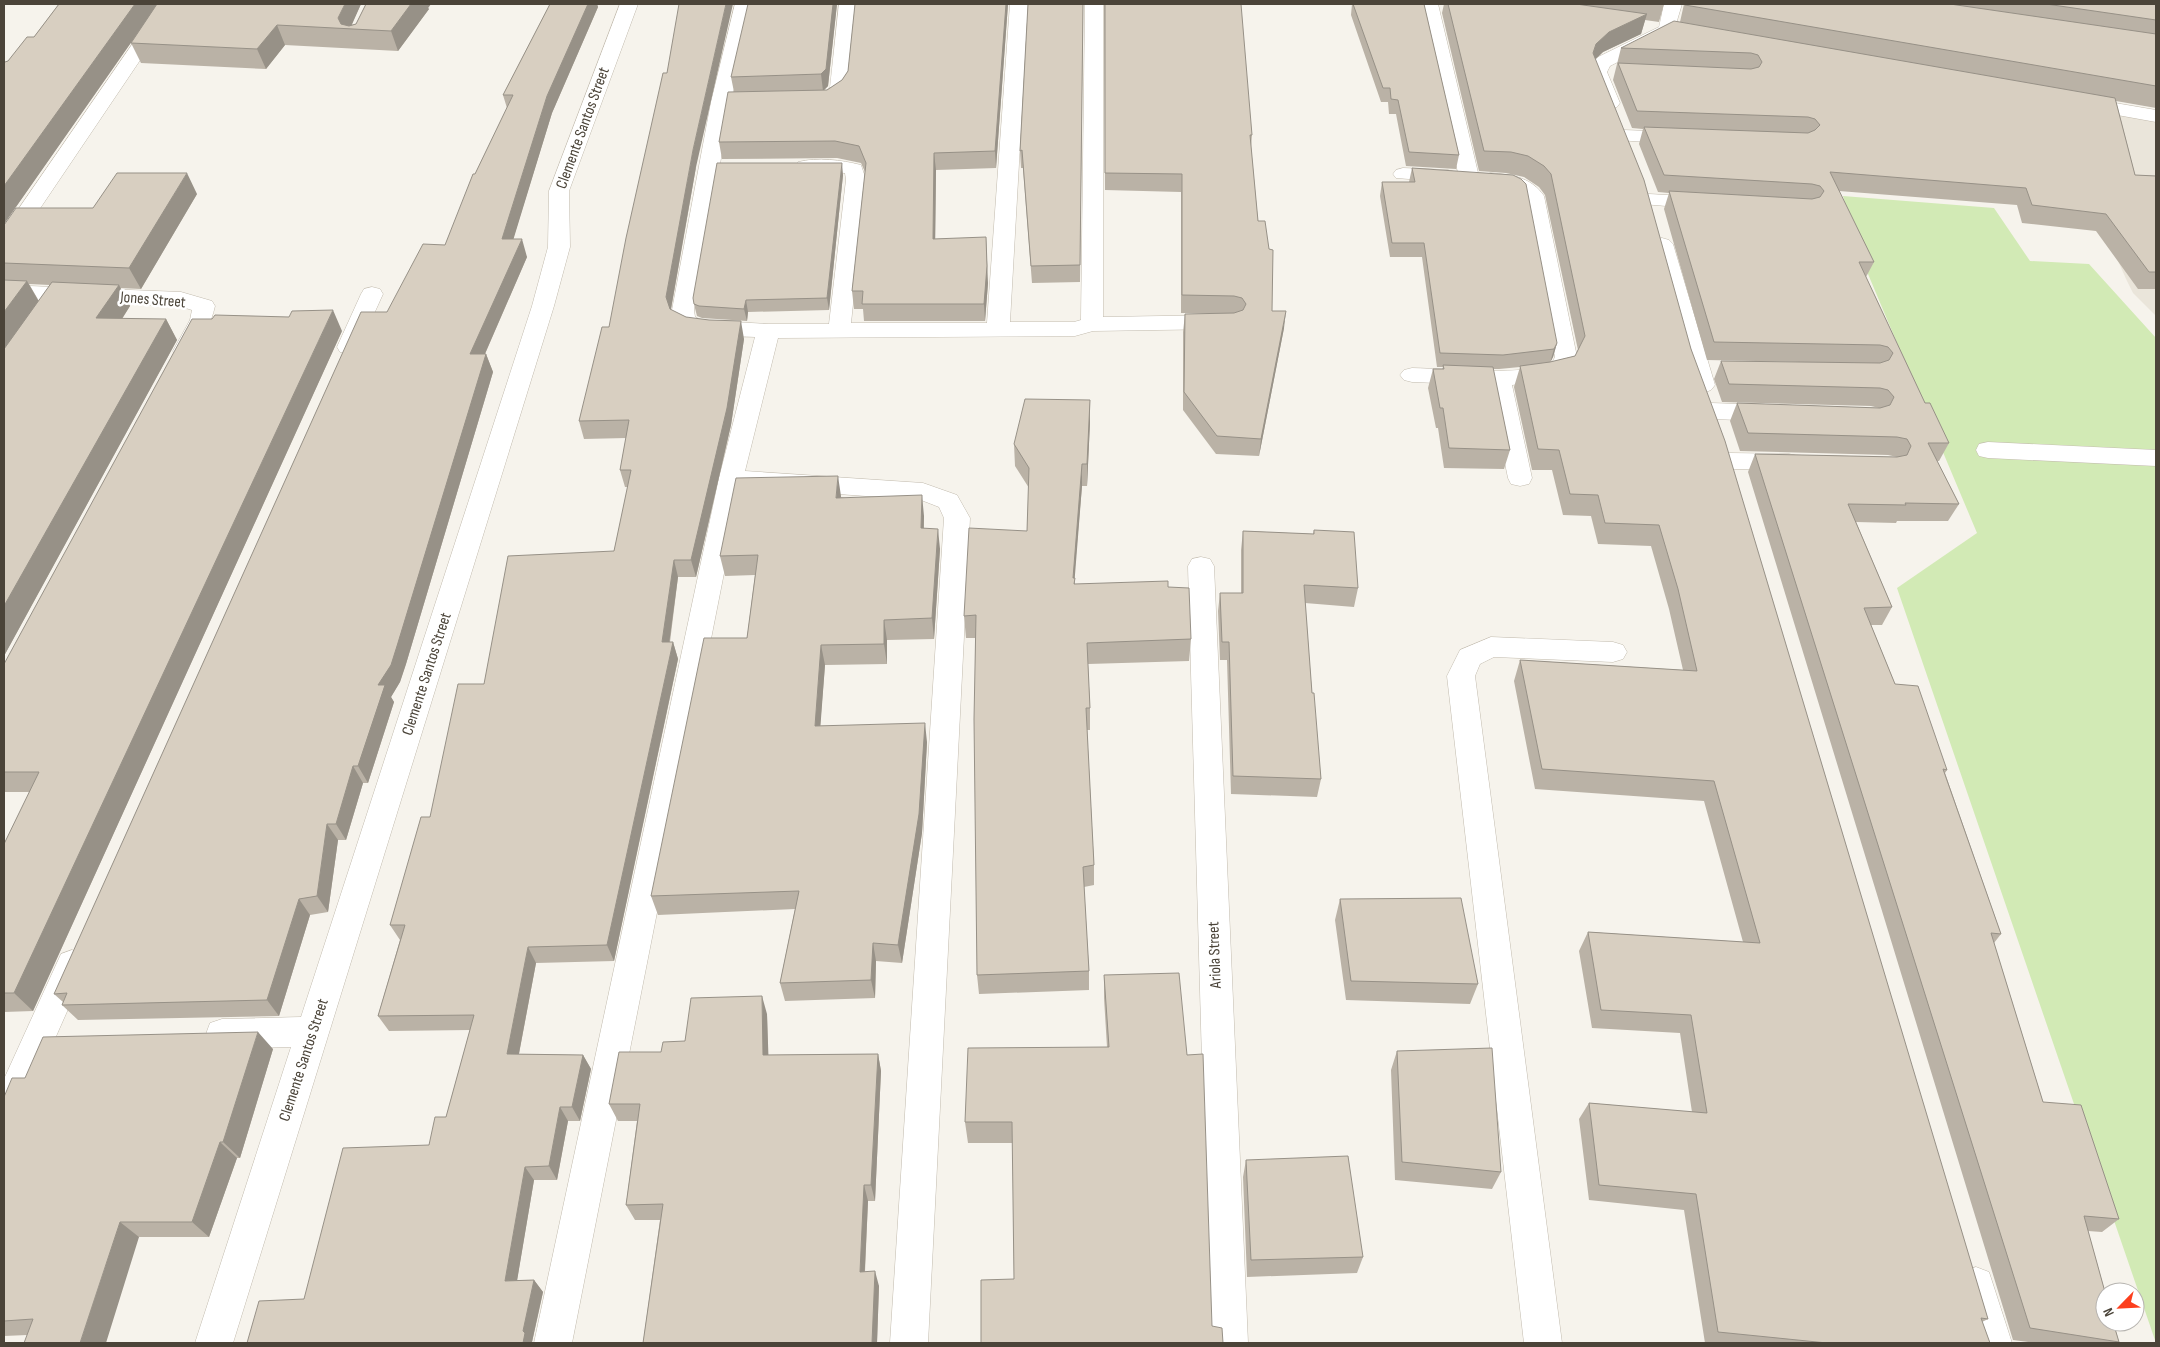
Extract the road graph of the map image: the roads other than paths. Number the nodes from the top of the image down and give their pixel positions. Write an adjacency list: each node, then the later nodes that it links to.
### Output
1 (169, 4): 22 (street)
2 (629, 4): 48 (street, Clemente Santos Street)
3 (744, 4): 31 (street)
4 (848, 4): 13 (street)
5 (1018, 4): 29 (street)
6 (1094, 4): 28 (street)
7 (1429, 4): 19 (street)
8 (1673, 4): 10 (street)
9 (1638, 26): 10 (street)
10 (1667, 30): 11 (street); 15 (street)
11 (1687, 34)
12 (2058, 99): 14 (street)
13 (794, 100)
14 (2156, 116)
15 (1623, 136): 16 (street); 20 (street)
16 (1702, 139)
17 (787, 166): 30 (street)
18 (1403, 174): 19 (street)
19 (1469, 177): 35 (street)
20 (1649, 200): 21 (street); 36 (street)
21 (1727, 204)
22 (4, 245)
23 (4, 292): 24 (street, Jones Street)
24 (59, 293): 26 (street); 33 (street, Jones Street)
25 (372, 294): 32 (street)
26 (42, 316)
27 (1232, 322): 28 (street)
28 (1092, 324): 29 (street)
29 (998, 329): 30 (street)
30 (838, 330): 31 (street)
31 (768, 331): 42 (street)
32 (340, 366)
33 (173, 372)
34 (1412, 375): 35 (street)
35 (1499, 377): 43 (street)
36 (1711, 411): 37 (street); 40 (street)
37 (1791, 413)
38 (1988, 450): 39 (street)
39 (2156, 458)
40 (1730, 461): 41 (street); 44 (street)
41 (1809, 463)
42 (731, 478): 53 (street); 54 (street)
43 (1520, 478)
44 (1739, 489)
45 (1200, 566): 55 (street, Ariola Street)
46 (1614, 652): 56 (street)
47 (83, 938): 50 (street)
48 (313, 1032): 49 (street); 52 (street, Clemente Santos Street)
49 (195, 1035)
50 (4, 1116)
51 (1968, 1258): 57 (street)
52 (214, 1343)
53 (553, 1343)
54 (909, 1343)
55 (1229, 1343)
56 (1544, 1343)
57 (1993, 1343)

